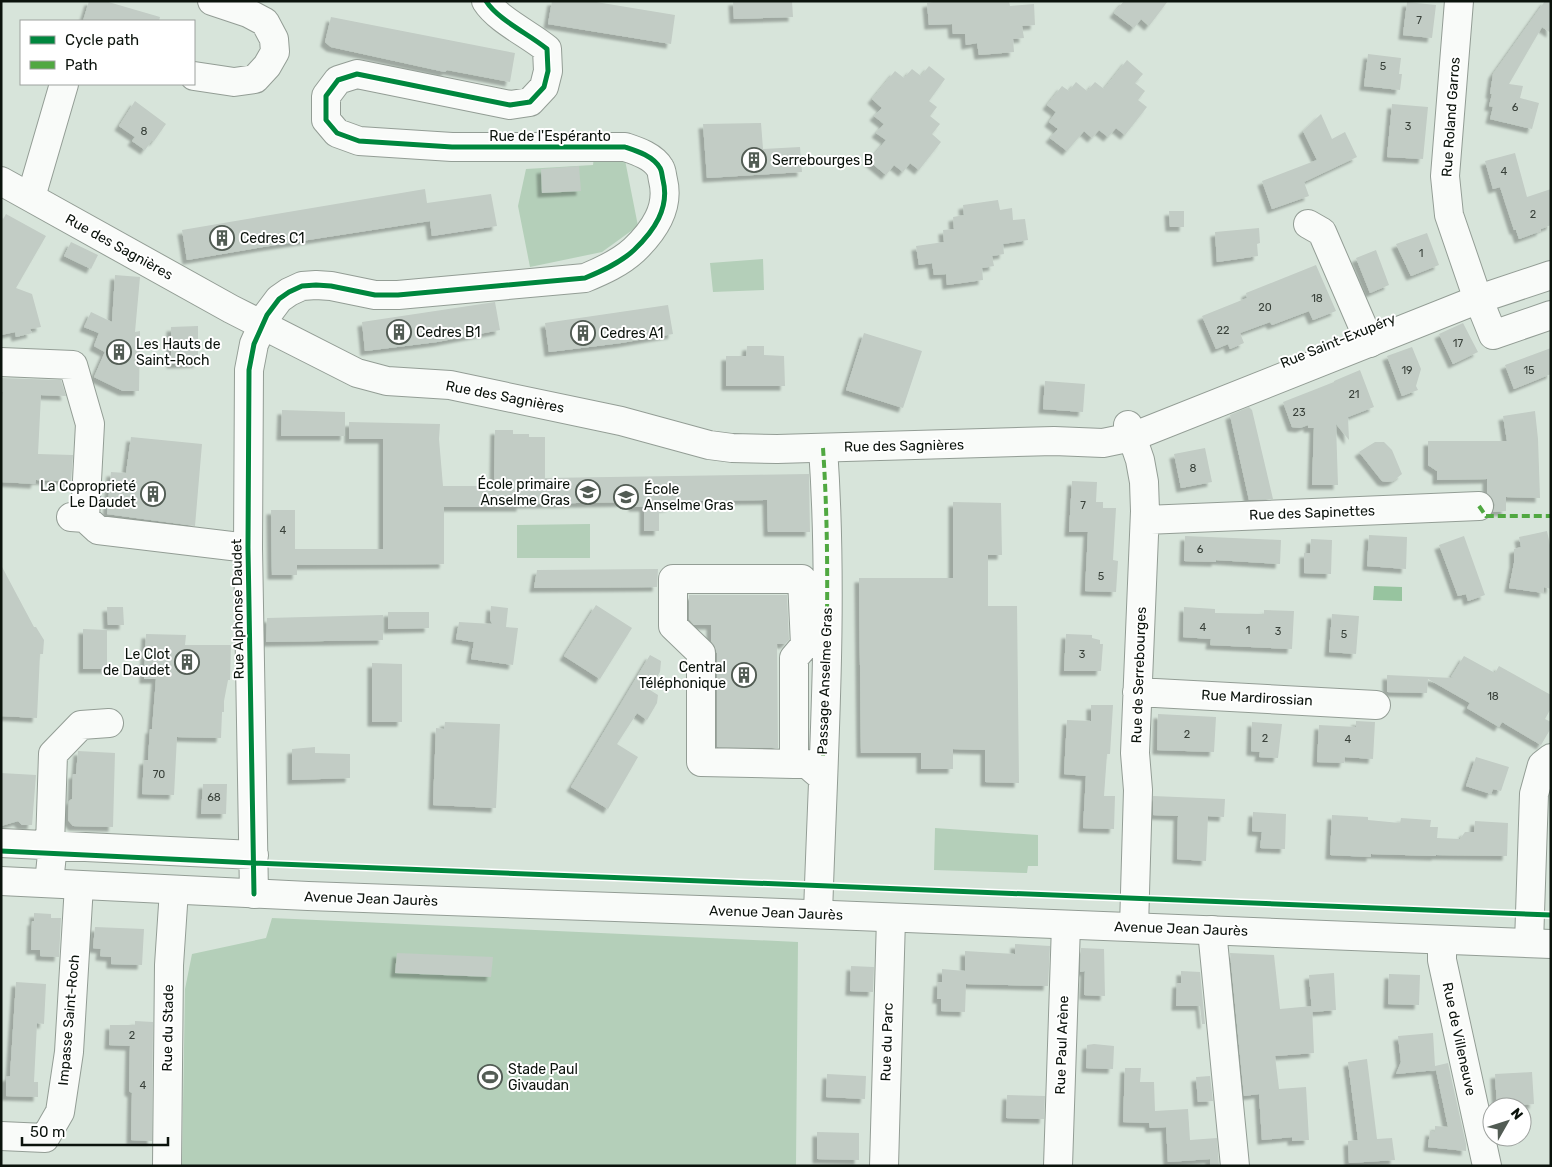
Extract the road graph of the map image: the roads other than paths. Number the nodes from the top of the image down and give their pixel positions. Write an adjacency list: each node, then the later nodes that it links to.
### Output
1 (212, 1): 4 (street)
2 (486, 1): 13 (street, Rue de l'Espéranto)
3 (1459, 1): 11 (street, Rue Roland Garros)
4 (195, 76)
5 (64, 85): 7 (street)
6 (1, 181): 7 (street, Rue des Sagnières)
7 (31, 197): 13 (street, Rue des Sagnières)
8 (1308, 224): 14 (street)
9 (1551, 262): 11 (street, Rue Saint-Exupéry)
10 (1551, 275): 11 (street, Rue Saint-Exupéry)
11 (1477, 294): 12 (street, Rue Roland Garros); 14 (street, Rue Saint-Exupéry)
12 (1551, 315)
13 (262, 326): 17 (street, Rue des Sagnières); 20 (street, Rue Alphonse Daudet)
14 (1368, 336): 16 (street, Rue Saint-Exupéry)
15 (1, 362): 20 (street)
16 (1130, 431): 17 (street, Rue des Sagnières); 19 (street, Rue de Serrebourges)
17 (823, 448): 26 (street, Passage Anselme Gras)
18 (1479, 506): 19 (street, Rue des Sapinettes)
19 (1145, 520): 21 (street, Rue de Serrebourges)
20 (248, 548): 29 (street, Rue Alphonse Daudet)
21 (1138, 692): 22 (street, Rue Mardirossian); 38 (street, Rue de Serrebourges)
22 (1376, 705)
23 (110, 723): 28 (street)
24 (1547, 761): 41 (street)
25 (794, 764): 25 (street); 26 (street)
26 (823, 768): 35 (street, Passage Anselme Gras)
27 (1, 843): 28 (street)
28 (50, 845): 29 (street); 31 (street)
29 (254, 855): 34 (street, Rue Alphonse Daudet)
30 (1, 881): 31 (street, Avenue Jean Jaurès)
31 (49, 883): 32 (street, Avenue Jean Jaurès)
32 (79, 885): 33 (street, Avenue Jean Jaurès); 42 (street, Impasse Saint-Roch)
33 (174, 890): 34 (street, Avenue Jean Jaurès); 43 (street, Rue du Stade)
34 (254, 894): 35 (street, Avenue Jean Jaurès)
35 (818, 914): 36 (street, Avenue Jean Jaurès)
36 (891, 918): 37 (street, Avenue Jean Jaurès); 44 (street, Rue du Parc)
37 (1066, 925): 38 (street, Avenue Jean Jaurès); 45 (street, Rue Paul Arène)
38 (1134, 927): 39 (street, Avenue Jean Jaurès)
39 (1212, 930): 40 (street, Avenue Jean Jaurès); 46 (street)
40 (1442, 941): 41 (street, Avenue Jean Jaurès); 47 (street, Rue de Villeneuve)
41 (1540, 944)
42 (1, 1136)
43 (167, 1166)
44 (884, 1166)
45 (1058, 1166)
46 (1235, 1166)
47 (1487, 1166)

